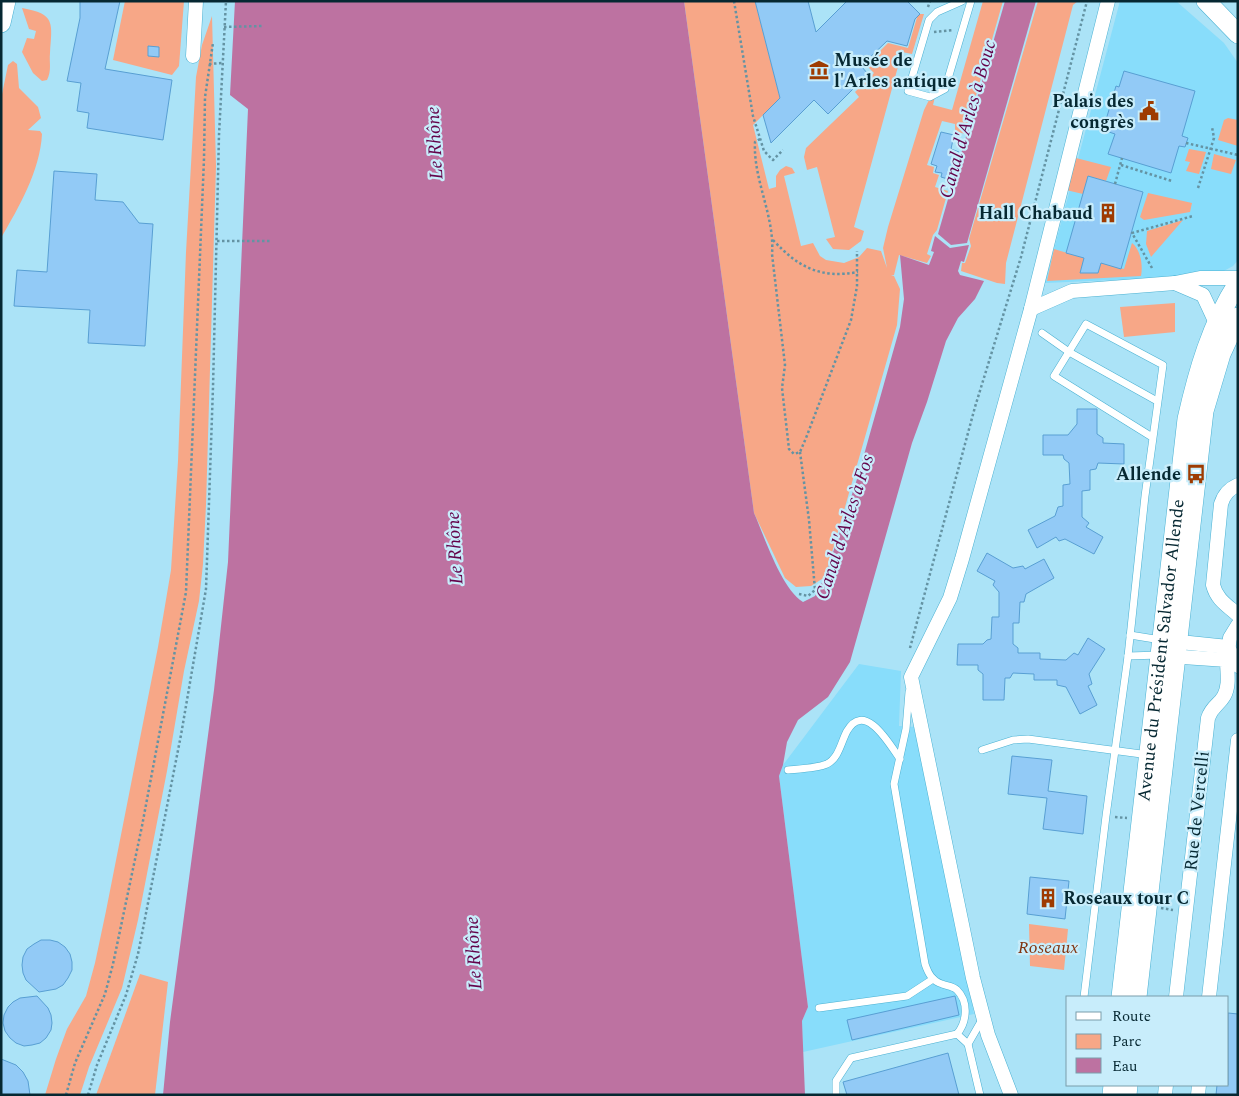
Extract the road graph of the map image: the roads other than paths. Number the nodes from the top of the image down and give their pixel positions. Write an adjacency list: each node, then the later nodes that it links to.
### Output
1 (6, 1): 7 (street)
2 (196, 1): 9 (street)
3 (962, 1): 4 (lane)
4 (971, 1)
5 (1108, 1): 14 (street)
6 (1206, 1): 8 (street)
7 (1, 23)
8 (1238, 34)
9 (193, 56)
10 (1238, 278): 11 (street)
11 (1175, 283): 13 (street); 14 (street)
12 (1235, 293): 13 (street); 16 (street, Avenue du Président Salvador Allende)
13 (1203, 295): 16 (street)
14 (1030, 309): 28 (street)
15 (1238, 316): 25 (street)
16 (1216, 323): 25 (street, Avenue du Président Salvador Allende)
17 (1042, 333): 18 (lane)
18 (1069, 352): 19 (lane); 19 (lane); 20 (lane)
19 (1157, 401): 20 (lane)
20 (1152, 437): 24 (lane)
21 (1238, 485): 22 (street)
22 (1238, 615)
23 (1238, 625): 27 (street, Rue de Vercelli)
24 (1130, 635): 25 (lane); 26 (lane)
25 (1168, 648): 26 (lane); 27 (street); 32 (street)
26 (1128, 656): 31 (lane)
27 (1231, 658): 39 (street, Rue de Vercelli)
28 (911, 677): 33 (lane); 42 (street)
29 (1238, 740): 40 (street, Rue de Vercelli)
30 (982, 750): 31 (lane)
31 (1115, 751): 32 (lane); 36 (lane)
32 (1156, 756): 37 (street, Avenue du Président Salvador Allende); 38 (street)
33 (900, 759): 34 (lane); 35 (lane)
34 (788, 770)
35 (933, 979): 41 (lane); 43 (lane)
36 (1084, 996)
37 (1121, 996)
38 (1136, 996)
39 (1176, 996)
40 (1209, 996)
41 (819, 1008)
42 (983, 1018): 44 (lane); 47 (street)
43 (957, 1034): 44 (lane); 45 (lane)
44 (968, 1044): 46 (lane)
45 (836, 1095)
46 (980, 1095)
47 (1011, 1095)

